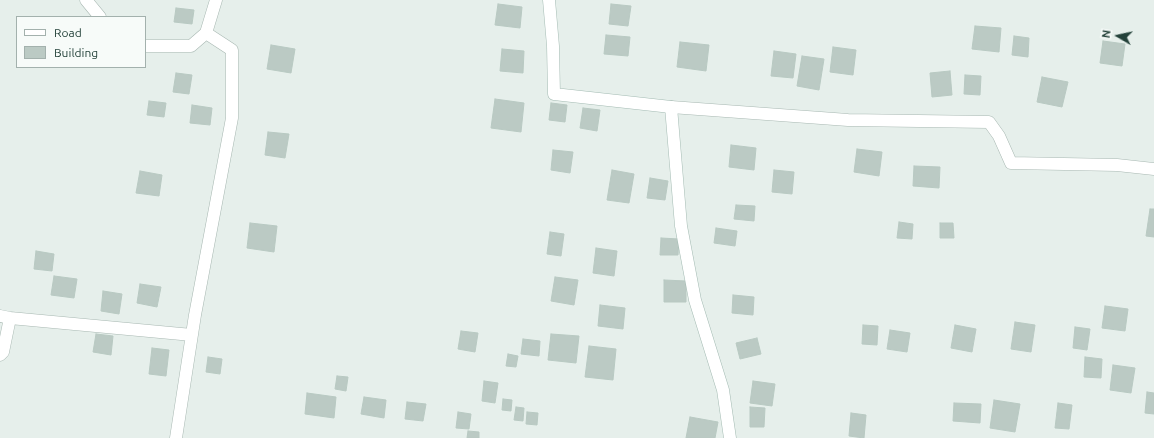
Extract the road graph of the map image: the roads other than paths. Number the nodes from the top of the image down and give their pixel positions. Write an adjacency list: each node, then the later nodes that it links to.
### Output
1 (86, 0): 4 (street)
2 (216, 0): 5 (street)
3 (549, 0): 7 (street)
4 (99, 16)
5 (206, 33): 6 (street); 10 (street)
6 (146, 46)
7 (670, 107): 8 (street); 13 (street)
8 (1154, 168)
9 (5, 317): 10 (street); 11 (street)
10 (192, 335): 12 (street)
11 (0, 355)
12 (176, 438)
13 (730, 438)

